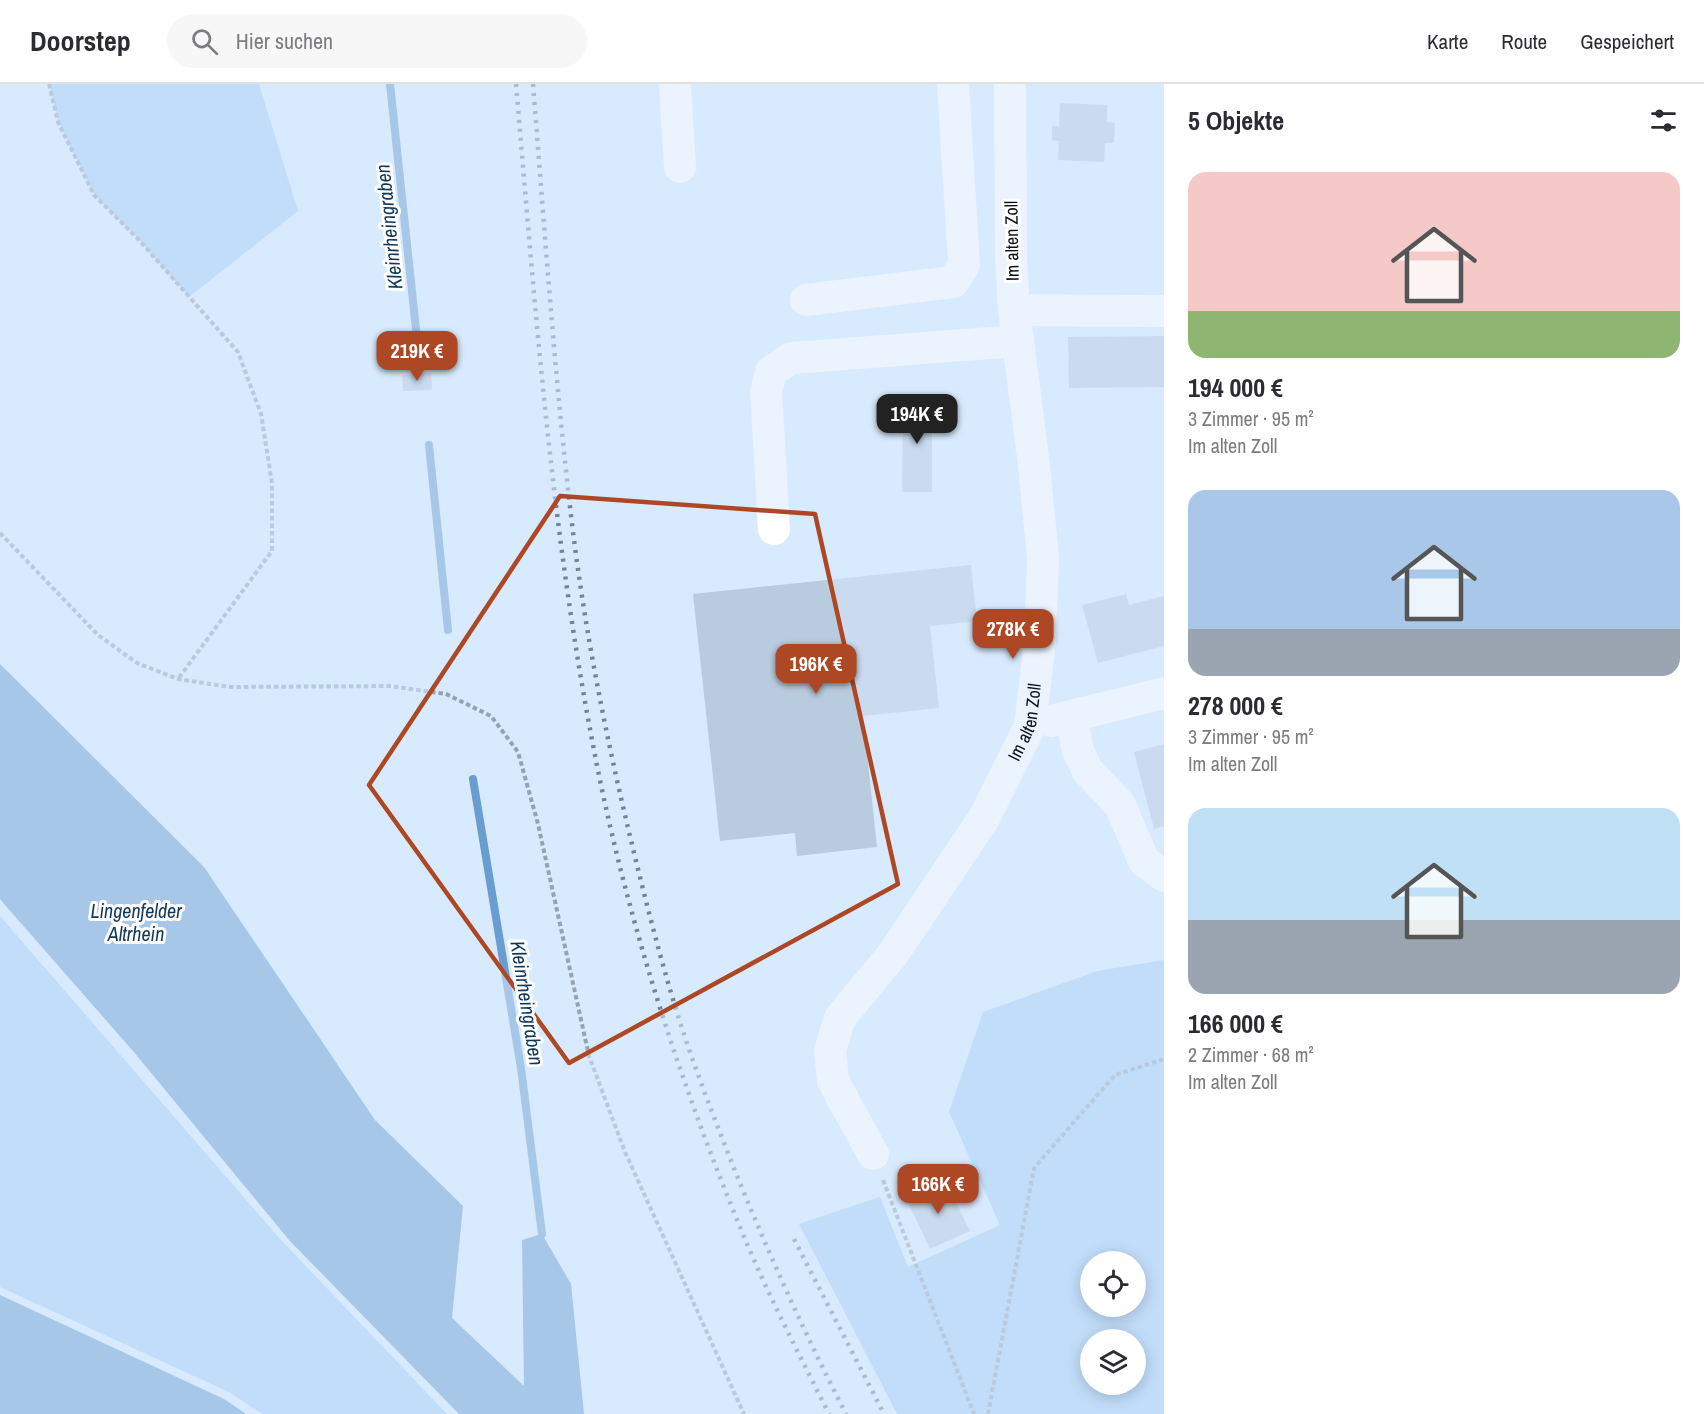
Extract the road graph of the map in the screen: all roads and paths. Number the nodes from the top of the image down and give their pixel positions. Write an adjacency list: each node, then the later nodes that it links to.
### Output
1 (49, 84): 12 (path)
2 (675, 84): 5 (street)
3 (953, 84): 6 (street)
4 (1010, 84): 7 (street, Im alten Zoll)
5 (680, 167)
6 (806, 300)
7 (1014, 310): 8 (street); 9 (street, Im alten Zoll)
8 (1164, 311)
9 (1018, 341): 10 (street); 15 (street, Im alten Zoll)
10 (774, 529)
11 (0, 533): 12 (path)
12 (178, 679): 19 (path)
13 (1164, 693): 14 (street)
14 (1071, 716): 15 (street); 16 (street)
15 (1030, 726): 18 (street, Im alten Zoll)
16 (1164, 876)
17 (1164, 1059): 21 (path)
18 (873, 1155): 20 (path)
19 (744, 1414)
20 (974, 1414)
21 (988, 1414)

